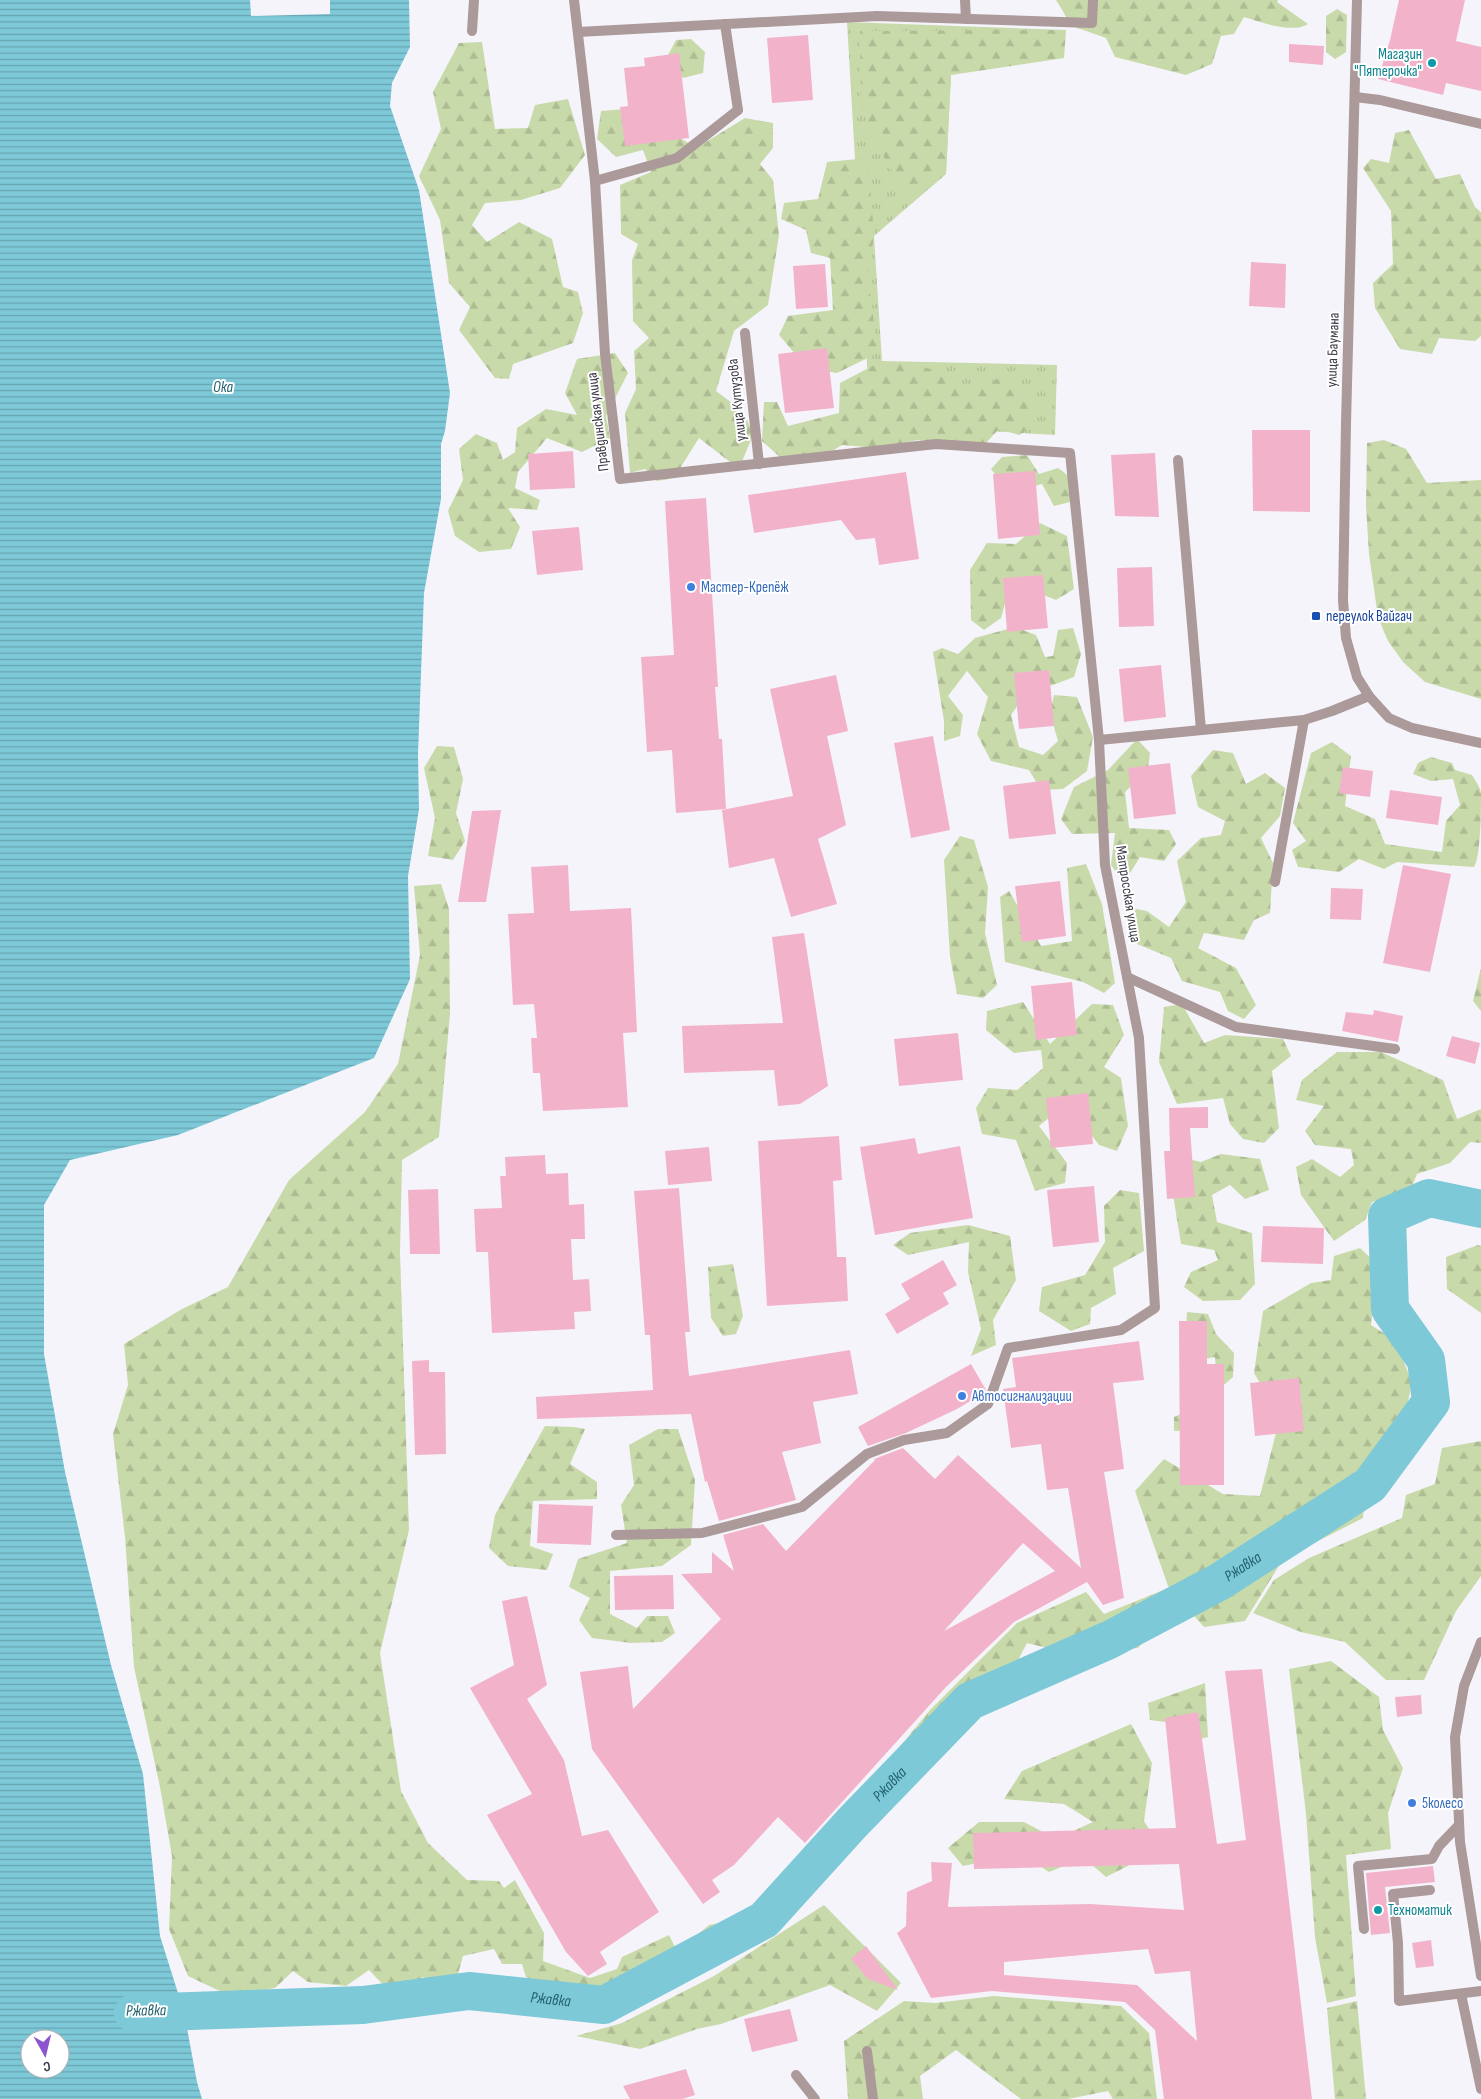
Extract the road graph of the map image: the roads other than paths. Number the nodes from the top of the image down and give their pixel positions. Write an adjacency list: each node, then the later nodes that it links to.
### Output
1 (474, 0): 8 (street)
2 (574, 0): 9 (street, Правдинская улица)
3 (965, 0): 6 (street)
4 (1093, 0): 6 (street)
5 (1357, 0): 10 (street, улица Баумана)
6 (966, 19): 7 (street)
7 (725, 24): 9 (street); 12 (street)
8 (472, 31)
9 (578, 32): 12 (street, Правдинская улица)
10 (1355, 97): 11 (street); 17 (street, улица Баумана)
11 (1481, 124)
12 (595, 181): 16 (street, Правдинская улица)
13 (745, 333): 16 (street, улица Кутузова)
14 (1070, 453): 16 (street, Правдинская улица); 20 (street, Матросская улица)
15 (1178, 460): 19 (street)
16 (759, 464)
17 (1369, 696): 18 (street); 21 (street)
18 (1304, 720): 19 (street); 22 (street)
19 (1201, 730): 20 (street)
20 (1099, 740): 23 (street, Матросская улица)
21 (1481, 743)
22 (1276, 882)
23 (1127, 977): 24 (street); 25 (street, Матросская улица)
24 (1395, 1049)
25 (616, 1535)
26 (1481, 1642): 27 (street)
27 (1459, 1825): 29 (street); 30 (street)
28 (1430, 1890): 32 (street)
29 (1364, 1930)
30 (1480, 1970)
31 (1481, 1991): 32 (street)
32 (1461, 1994): 35 (street)
33 (867, 2051): 37 (street)
34 (796, 2075): 36 (street)
35 (1481, 2089)
36 (815, 2099)
37 (874, 2099)

